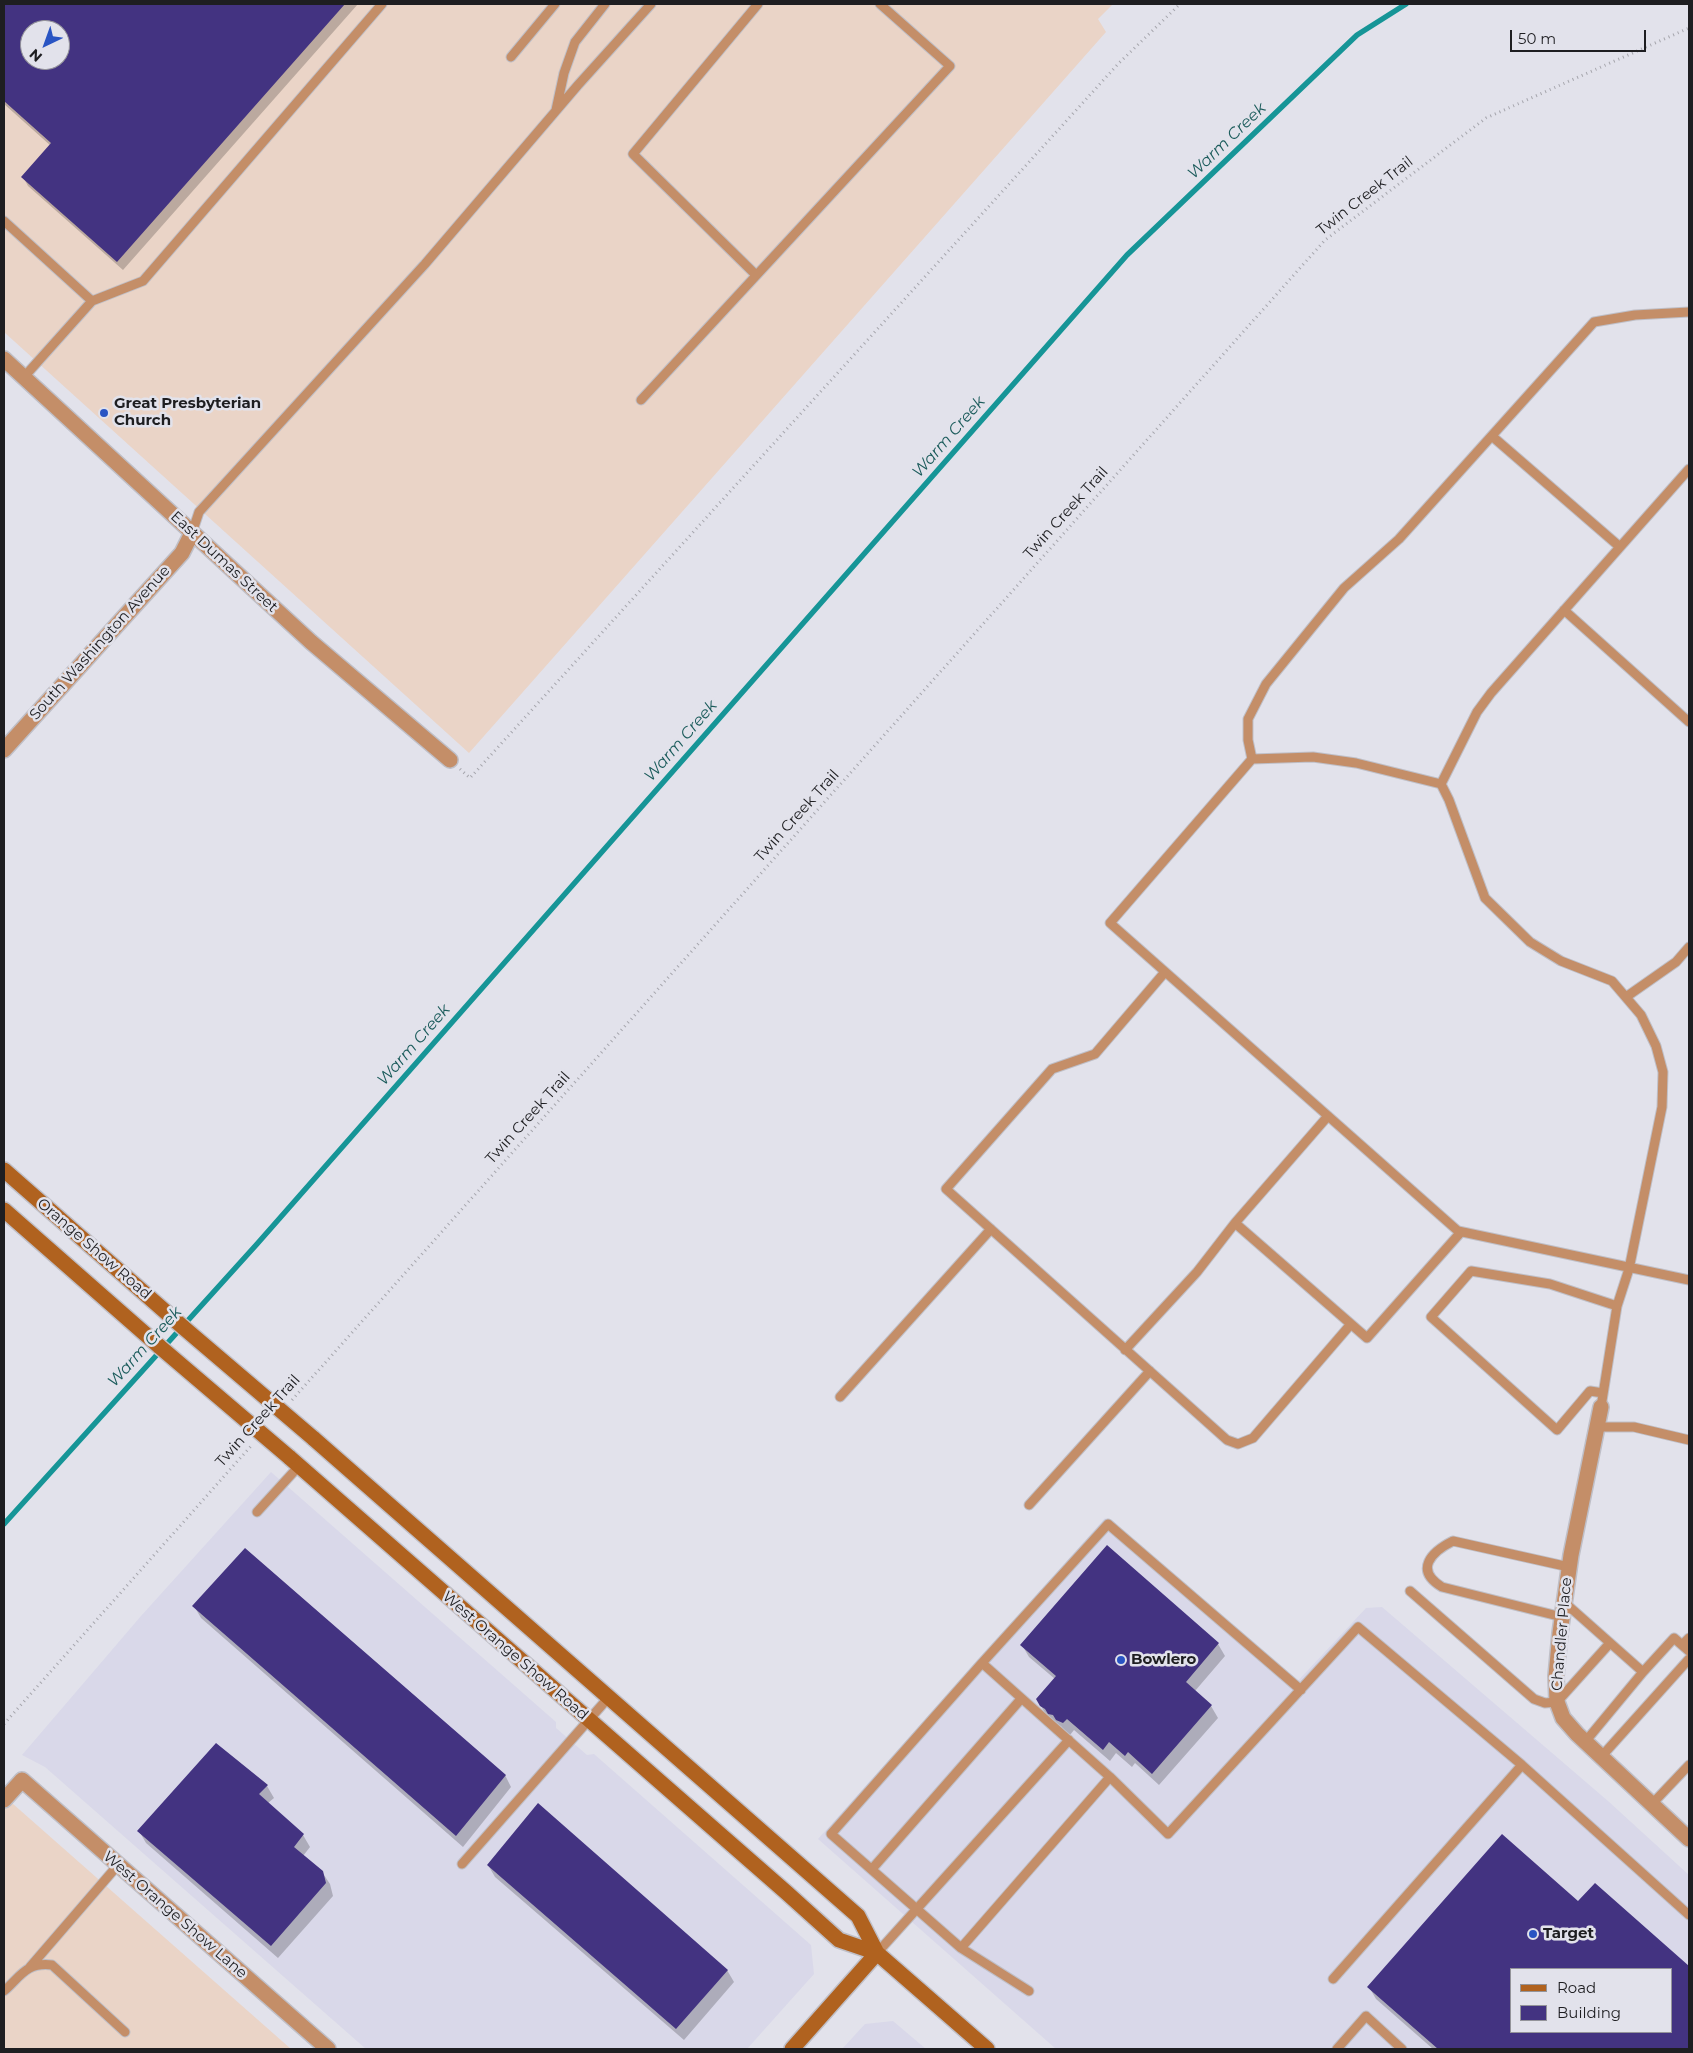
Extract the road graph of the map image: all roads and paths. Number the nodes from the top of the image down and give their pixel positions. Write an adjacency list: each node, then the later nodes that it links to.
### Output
1 (382, 4): 13 (lane)
2 (555, 4): 9 (lane)
3 (605, 4): 10 (lane)
4 (651, 4): 10 (lane)
5 (758, 4): 12 (lane)
6 (880, 4): 12 (lane)
7 (1180, 4): 25 (path)
8 (1689, 28): 47 (path, Twin Creek Trail)
9 (511, 57)
10 (555, 113): 20 (lane)
11 (4, 222): 13 (lane)
12 (756, 275): 17 (lane)
13 (92, 300): 16 (lane)
14 (1689, 312): 18 (lane)
15 (4, 359): 16 (street, East Dumas Street)
16 (24, 377): 20 (street, East Dumas Street)
17 (641, 400)
18 (1493, 437): 21 (lane); 26 (lane)
19 (1689, 469): 21 (lane)
20 (192, 533): 24 (street, South Washington Avenue); 25 (street, East Dumas Street)
21 (1620, 547): 22 (lane)
22 (1564, 610): 23 (lane); 27 (lane)
23 (1689, 720)
24 (4, 750)
25 (450, 760)
26 (1252, 760): 27 (lane); 29 (lane)
27 (1441, 784): 30 (lane)
28 (1689, 947): 30 (lane)
29 (1165, 972): 31 (lane); 35 (lane)
30 (1626, 997): 37 (lane)
31 (1328, 1116): 34 (lane); 36 (lane)
32 (4, 1170): 41 (main road, Orange Show Road)
33 (4, 1210): 42 (main road, Orange Show Road)
34 (1235, 1223): 40 (lane); 43 (lane)
35 (991, 1229): 43 (lane); 45 (lane)
36 (1461, 1232): 37 (lane); 40 (lane)
37 (1629, 1268): 38 (lane); 39 (lane)
38 (1689, 1280)
39 (1617, 1306): 46 (lane); 46 (lane)
40 (1351, 1324): 44 (lane)
41 (184, 1328): 64 (main road, West Orange Show Road, bridge)
42 (160, 1347): 51 (main road, West Orange Show Road, bridge)
43 (1126, 1350): 44 (lane)
44 (1150, 1371): 52 (lane)
45 (840, 1397)
46 (1602, 1400): 48 (street, Chandler Place)
47 (289, 1403)
48 (1597, 1427): 50 (lane); 54 (street, Chandler Place)
49 (256, 1440): 68 (path, Twin Creek Trail)
50 (1689, 1440)
51 (294, 1462): 53 (lane); 67 (main road, West Orange Show Road)
52 (1030, 1505)
53 (257, 1512)
54 (1569, 1567): 56 (street, Chandler Place); 56 (lane)
55 (1410, 1591): 66 (lane)
56 (1563, 1610): 58 (lane); 66 (street, Chandler Place)
57 (1689, 1638): 59 (lane)
58 (1610, 1643): 62 (lane); 66 (lane)
59 (1686, 1648): 62 (lane)
60 (1689, 1659): 71 (lane)
61 (982, 1663): 63 (lane); 65 (lane); 80 (lane)
62 (1643, 1672): 70 (lane)
63 (1301, 1690): 73 (lane); 74 (lane)
64 (609, 1697): 67 (lane); 84 (main road, West Orange Show Road)
65 (1021, 1699): 69 (lane); 80 (lane)
66 (1557, 1702): 70 (street, Chandler Place)
67 (589, 1720): 78 (lane); 84 (main road, West Orange Show Road)
68 (4, 1724)
69 (1068, 1740): 74 (lane); 81 (lane)
70 (1585, 1742): 71 (street, Chandler Place)
71 (1601, 1757): 76 (street, Chandler Place)
72 (1689, 1765): 76 (lane)
73 (1522, 1766): 82 (lane); 86 (lane)
74 (1110, 1777): 83 (lane)
75 (4, 1800): 79 (street, West Orange Show Lane)
76 (1652, 1804): 77 (street, Chandler Place)
77 (1689, 1838)
78 (462, 1864)
79 (118, 1865): 85 (lane); 90 (street, West Orange Show Lane)
80 (872, 1869): 81 (lane)
81 (916, 1909): 83 (lane); 84 (lane)
82 (1689, 1915)
83 (961, 1948): 88 (lane)
84 (877, 1953): 91 (main road); 92 (main road, West Orange Show Road)
85 (30, 1967): 87 (lane); 89 (lane)
86 (1333, 1979)
87 (4, 1990)
88 (1029, 1991)
89 (125, 2032)
90 (328, 2049)
91 (792, 2049)
92 (987, 2049)
93 (1336, 2049): 94 (lane)
94 (1402, 2049)

